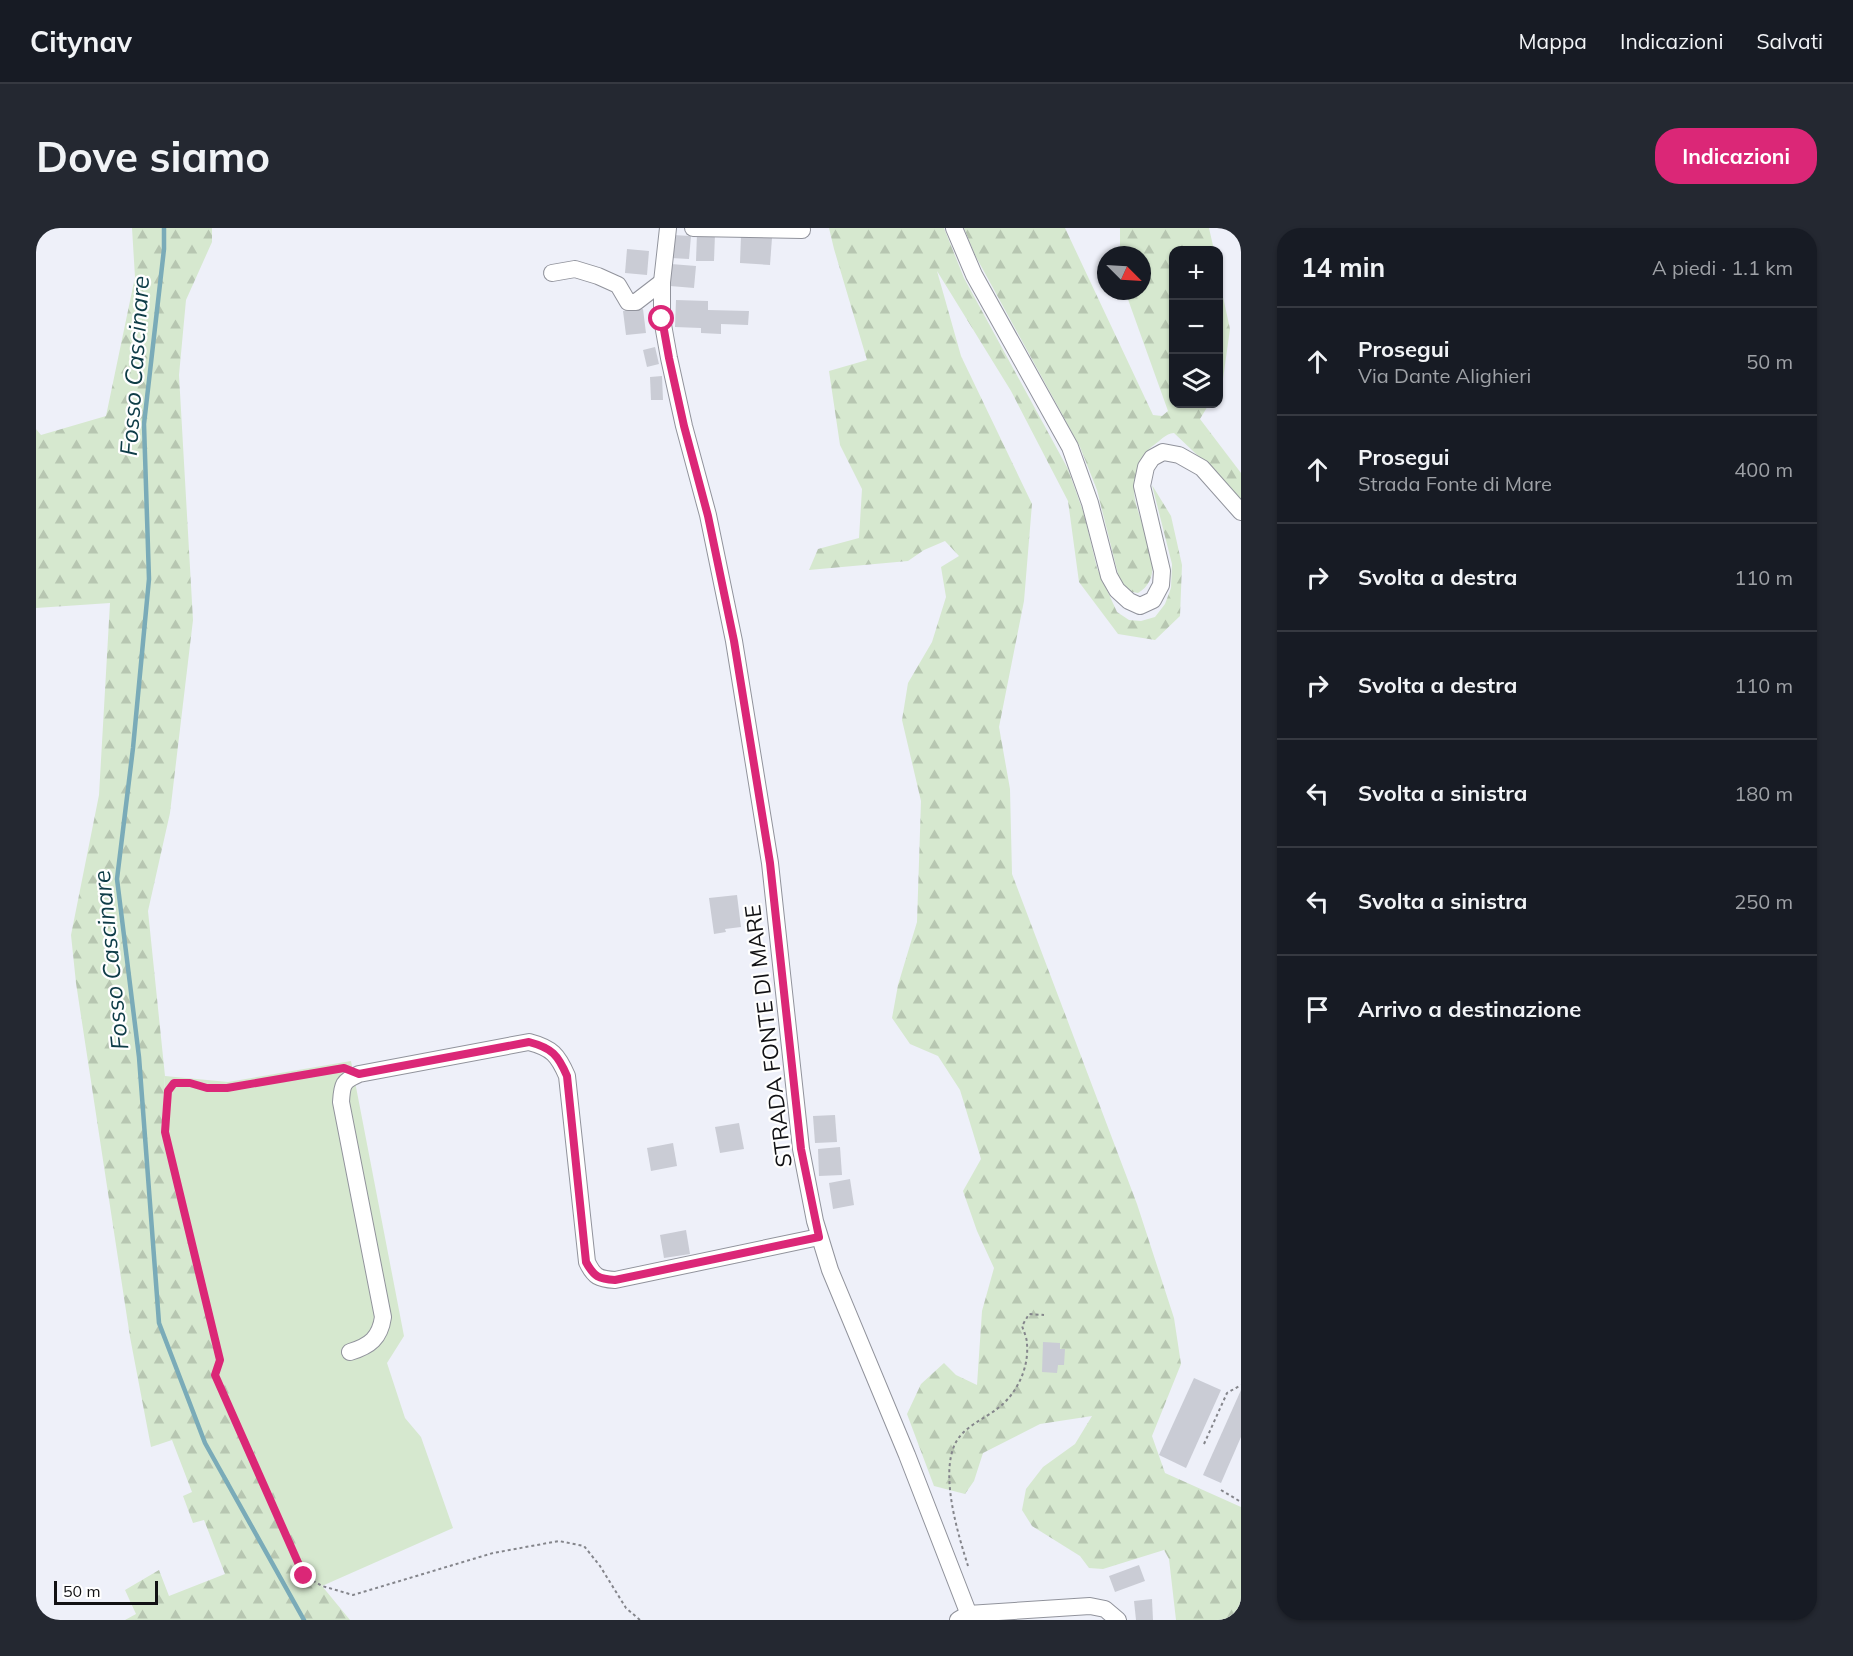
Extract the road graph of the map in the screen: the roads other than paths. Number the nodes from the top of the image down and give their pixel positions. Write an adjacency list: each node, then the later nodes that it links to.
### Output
1 (668, 228): 6 (street, STRADA FONTE DI MARE)
2 (693, 228): 4 (street)
3 (954, 228): 7 (street)
4 (802, 230)
5 (552, 273): 6 (street)
6 (662, 282): 8 (street, STRADA FONTE DI MARE)
7 (1241, 512)
8 (819, 1237): 9 (street); 10 (street, STRADA FONTE DI MARE)
9 (350, 1352)
10 (966, 1618): 11 (street)
11 (1118, 1620)

